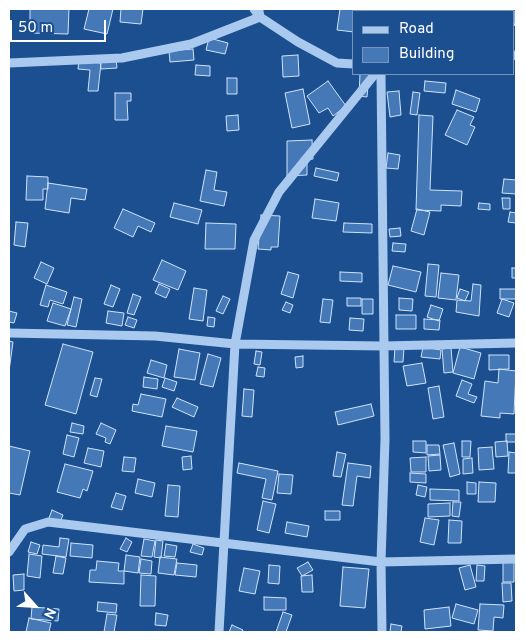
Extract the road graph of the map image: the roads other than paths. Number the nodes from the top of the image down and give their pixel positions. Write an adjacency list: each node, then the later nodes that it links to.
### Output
1 (254, 9): 2 (street)
2 (259, 13): 3 (street); 4 (street)
3 (9, 63)
4 (352, 64)
5 (374, 75): 9 (street)
6 (382, 75): 10 (street)
7 (9, 333): 9 (street)
8 (516, 343): 10 (street)
9 (235, 344): 10 (street); 11 (street)
10 (383, 346): 14 (street)
11 (223, 542): 12 (street); 14 (street); 15 (street)
12 (9, 552)
13 (516, 559): 14 (street)
14 (381, 562): 16 (street)
15 (218, 632)
16 (382, 632)

